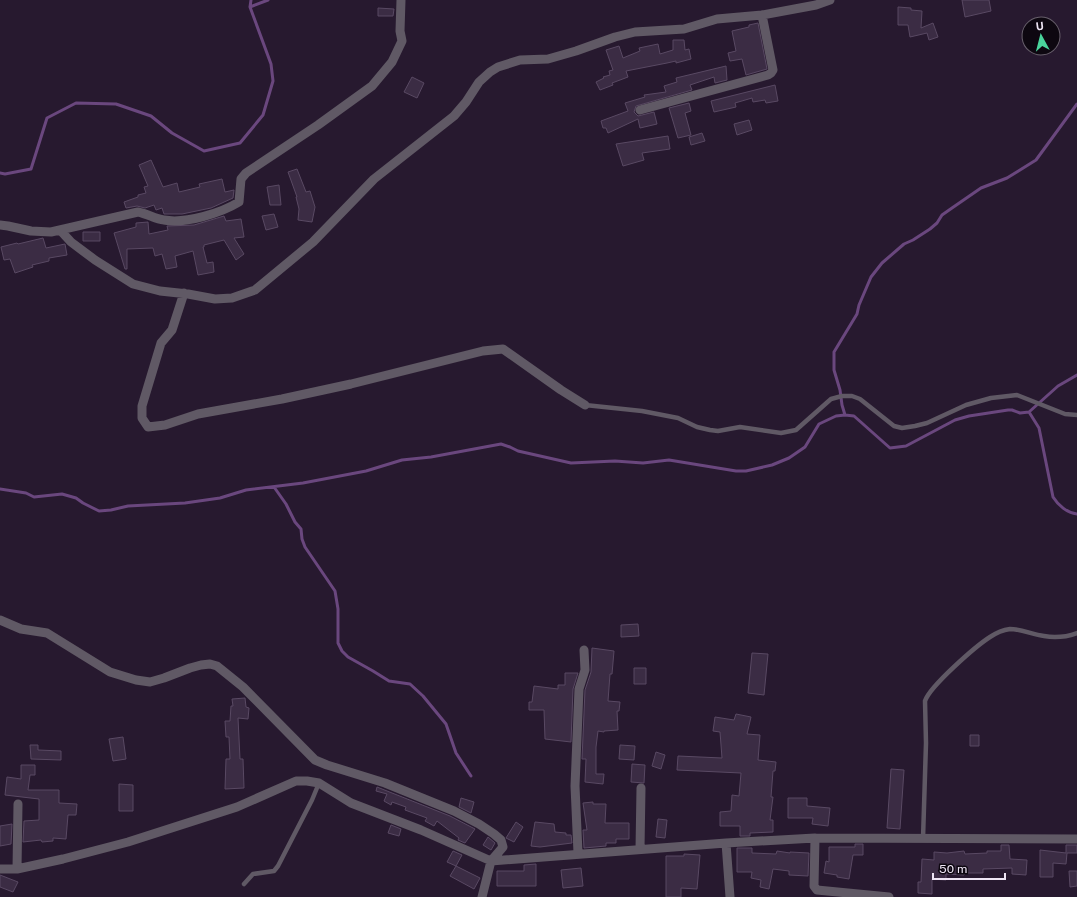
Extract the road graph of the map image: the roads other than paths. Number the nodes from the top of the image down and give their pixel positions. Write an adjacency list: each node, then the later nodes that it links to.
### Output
1 (401, 0): 6 (street)
2 (830, 0): 3 (street)
3 (762, 15): 4 (street); 7 (street)
4 (640, 110)
5 (0, 225): 6 (street)
6 (60, 230): 7 (street)
7 (184, 294): 8 (street)
8 (585, 405): 9 (lane)
9 (1077, 415)
10 (0, 620): 22 (street)
11 (1077, 633): 17 (lane)
12 (584, 650): 21 (street)
13 (319, 783): 22 (street); 24 (street); 25 (lane)
14 (641, 788): 20 (street)
15 (18, 804): 24 (street)
16 (815, 838): 17 (street); 19 (street); 28 (street)
17 (923, 839): 18 (street)
18 (1077, 839)
19 (726, 843): 20 (street); 27 (street)
20 (640, 849): 21 (street)
21 (578, 853): 22 (street)
22 (491, 861): 26 (street)
23 (0, 869): 24 (street)
24 (17, 869)
25 (244, 884)
26 (482, 897)
27 (730, 897)
28 (889, 897)

